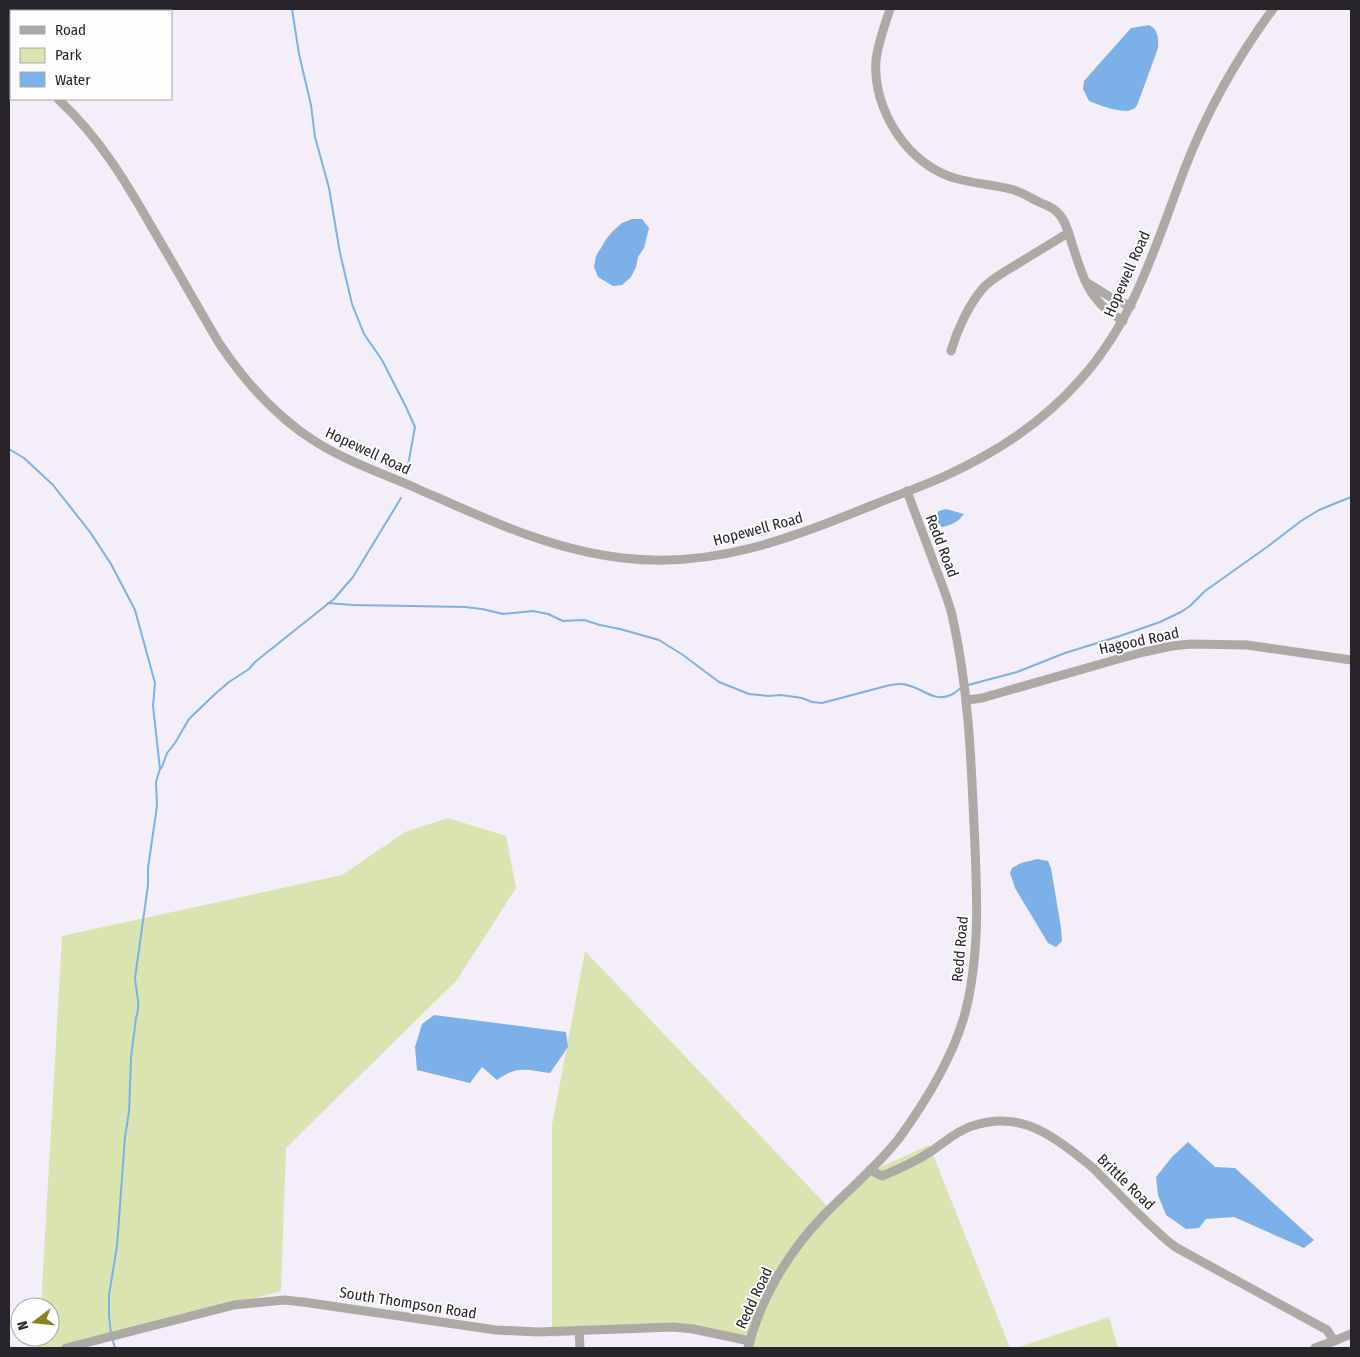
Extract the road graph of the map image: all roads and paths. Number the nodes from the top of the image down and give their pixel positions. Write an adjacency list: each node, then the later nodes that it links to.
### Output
1 (890, 9): 4 (street)
2 (1273, 9): 6 (street, Hopewell Road)
3 (59, 100): 9 (street, Hopewell Road)
4 (1068, 233): 5 (street); 8 (street)
5 (1086, 282): 6 (street); 7 (street)
6 (1131, 306): 7 (street, Hopewell Road)
7 (1123, 321): 9 (street, Hopewell Road)
8 (951, 352)
9 (907, 491): 11 (street, Redd Road)
10 (1351, 660): 11 (street, Hagood Road)
11 (967, 700): 12 (street, Redd Road)
12 (870, 1170): 15 (street, Brittle Road); 16 (street, Redd Road)
13 (579, 1330): 16 (street, South Thompson Road); 17 (street, South Thompson Road); 18 (street)
14 (1351, 1334): 15 (street)
15 (1334, 1341): 19 (street)
16 (749, 1345)
17 (66, 1348)
18 (580, 1348)
19 (1315, 1348)

